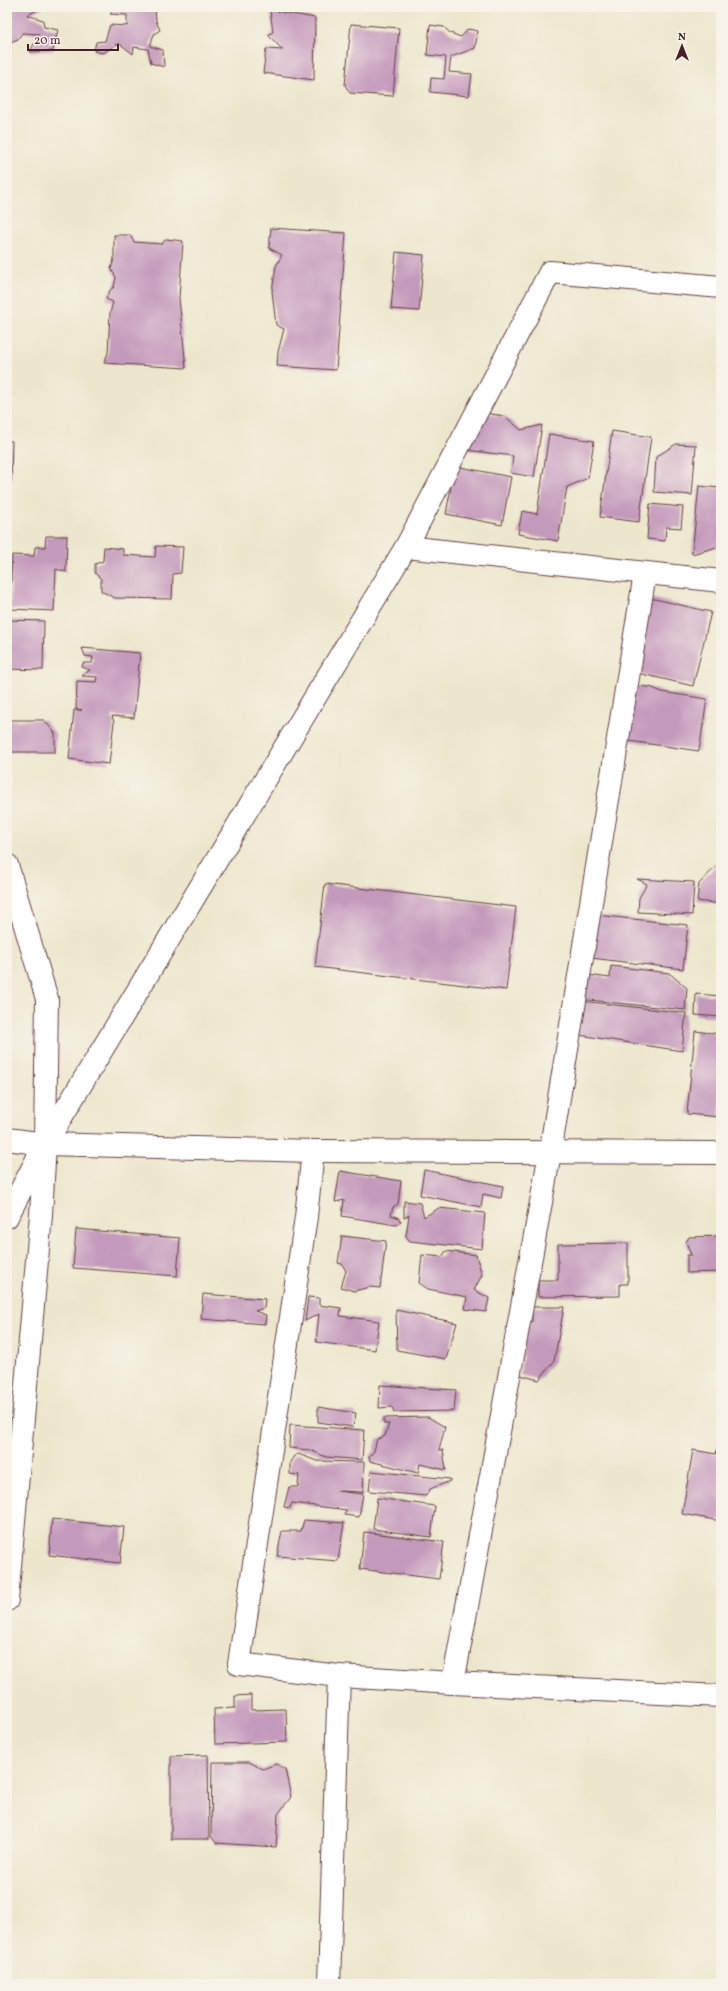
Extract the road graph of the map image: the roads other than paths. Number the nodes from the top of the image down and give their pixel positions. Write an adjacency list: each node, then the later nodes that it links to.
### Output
1 (721, 287): 2 (street)
2 (406, 547): 3 (street); 7 (street)
3 (645, 574): 4 (street); 9 (street)
4 (721, 581)
5 (7, 866): 7 (street)
6 (7, 1140): 7 (street)
7 (45, 1144): 8 (street); 11 (street); 12 (street)
8 (313, 1151): 9 (street); 13 (street)
9 (550, 1153): 10 (street); 14 (street)
10 (721, 1153)
11 (7, 1217)
12 (7, 1600)
13 (339, 1676): 14 (street); 16 (street)
14 (453, 1682): 15 (street)
15 (721, 1696)
16 (329, 1984)

